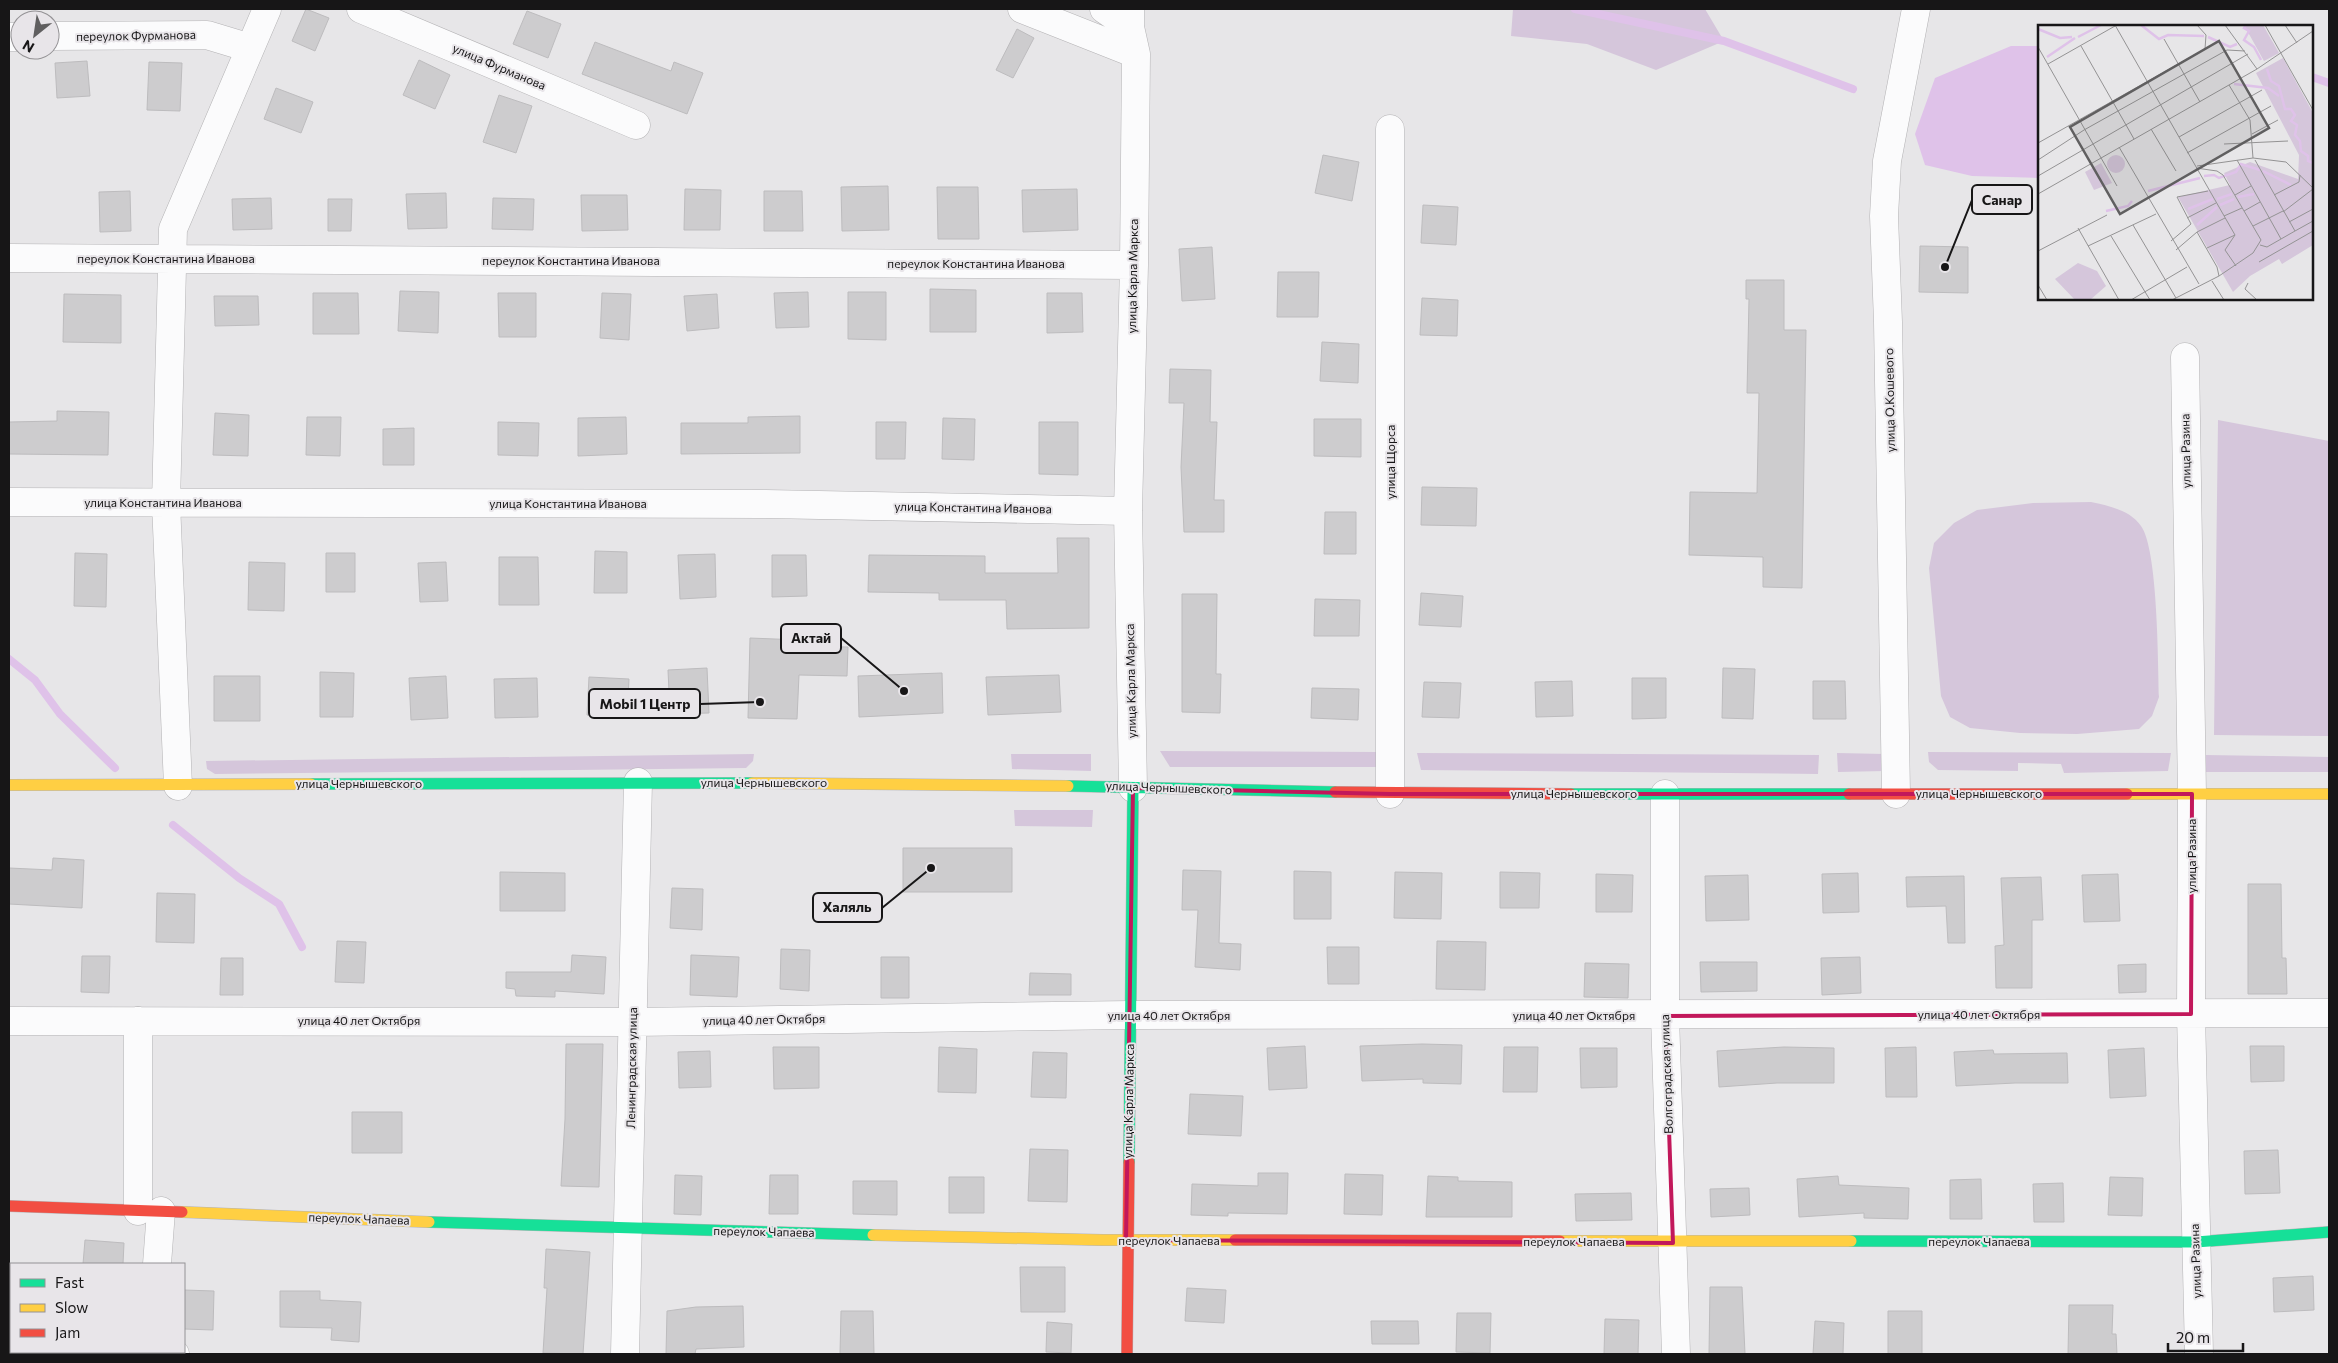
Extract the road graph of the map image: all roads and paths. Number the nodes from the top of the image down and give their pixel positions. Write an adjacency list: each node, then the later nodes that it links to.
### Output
1 (267, 9): 8 (street)
2 (361, 9): 10 (street, улица Фурманова)
3 (1022, 9): 9 (street)
4 (1104, 9): 6 (street)
5 (1916, 9): 25 (street, улица О.Кошевого)
6 (1130, 18): 9 (street, улица Карла Маркса)
7 (60, 36): 8 (street, переулок Фурманова)
8 (250, 48): 13 (street)
9 (1136, 54): 14 (street, улица Карла Маркса)
10 (636, 125)
11 (1390, 129): 23 (street, улица Щорса)
12 (9, 258): 13 (street, переулок Константина Иванова)
13 (172, 259): 14 (street, переулок Константина Иванова); 17 (street)
14 (1134, 265): 18 (street, улица Карла Маркса)
15 (2185, 357): 26 (street, улица Разина)
16 (9, 502): 17 (street, улица Константина Иванова)
17 (166, 503): 18 (street, улица Константина Иванова); 21 (street)
18 (1128, 511): 22 (street, улица Карла Маркса)
19 (638, 782): 21 (street, улица Чернышевского); 22 (street, улица Чернышевского); 34 (street, Ленинградская улица)
20 (9, 785): 21 (street, улица Чернышевского)
21 (178, 786)
22 (1133, 788): 23 (street, улица Чернышевского); 30 (street, улица Карла Маркса)
23 (1390, 794): 24 (street, улица Чернышевского)
24 (1665, 794): 25 (street, улица Чернышевского); 31 (street, Волгоградская улица)
25 (1896, 794): 26 (street, улица Чернышевского)
26 (2192, 794): 27 (street, улица Чернышевского); 28 (street, улица Разина)
27 (2329, 794)
28 (2192, 1014): 29 (street, улица 40 лет Октября); 31 (street, улица 40 лет Октября); 41 (street, улица Разина)
29 (2329, 1014)
30 (1130, 1016): 31 (street, улица 40 лет Октября); 34 (street, улица 40 лет Октября); 39 (street, улица Карла Маркса)
31 (1665, 1016): 40 (street, Волгоградская улица)
32 (9, 1021): 33 (street, улица 40 лет Октября)
33 (138, 1021): 34 (street, улица 40 лет Октября); 36 (street)
34 (632, 1022): 37 (street, Ленинградская улица)
35 (9, 1206): 36 (street, переулок Чапаева)
36 (149, 1211): 37 (street, переулок Чапаева); 42 (street)
37 (629, 1229): 39 (street, переулок Чапаева); 43 (street, Ленинградская улица)
38 (2329, 1232): 41 (street, переулок Чапаева)
39 (1126, 1240): 40 (street, переулок Чапаева); 44 (street, улица Карла Маркса)
40 (1673, 1242): 41 (street, переулок Чапаева); 45 (street, Волгоградская улица)
41 (2196, 1242): 46 (street, улица Разина)
42 (157, 1263)
43 (625, 1354)
44 (1127, 1354)
45 (1676, 1354)
46 (2199, 1354)

